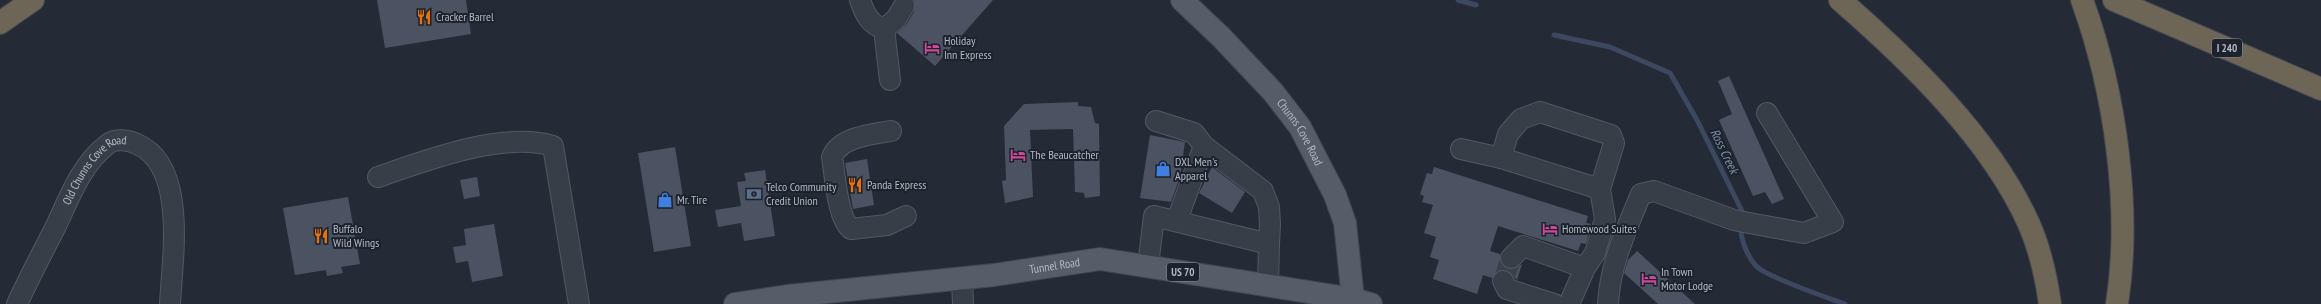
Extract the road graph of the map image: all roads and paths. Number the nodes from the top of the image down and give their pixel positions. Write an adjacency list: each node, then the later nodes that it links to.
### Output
1 (33, 0): 8 (highway)
2 (860, 0): 9 (street)
3 (1182, 0): 30 (main road, Chunns Cove Road)
4 (1840, 0): 39 (highway)
5 (2082, 0): 40 (highway)
6 (2124, 4): 11 (highway, I 240)
7 (904, 6): 9 (street)
8 (0, 23)
9 (884, 29): 10 (street)
10 (890, 80)
11 (2321, 89)
12 (1767, 113): 38 (street)
13 (1156, 121): 15 (street)
14 (891, 131): 20 (street)
15 (1204, 146): 21 (street); 22 (street)
16 (1461, 149): 17 (street)
17 (1501, 158): 19 (street); 19 (street)
18 (378, 177): 33 (street)
19 (1600, 189): 25 (street)
20 (906, 216)
21 (1177, 220): 22 (street); 24 (street)
22 (1268, 244): 28 (street)
23 (1511, 258): 25 (street)
24 (1148, 266): 26 (main road, Tunnel Road / US 70); 28 (main road, Tunnel Road / US 70)
25 (1585, 268): 37 (street)
26 (962, 278): 29 (main road, Tunnel Road / US 70); 35 (street)
27 (1503, 281): 36 (street)
28 (1268, 286): 30 (main road, Tunnel Road / US 70)
29 (778, 301): 34 (main road, Tunnel Road / US 70)
30 (1362, 301)
31 (17, 304): 32 (street, Old Chunns Cove Road)
32 (170, 304)
33 (579, 304)
34 (735, 304)
35 (962, 304)
36 (1554, 304)
37 (1569, 304)
38 (1608, 304)
39 (2050, 304)
40 (2117, 304)

